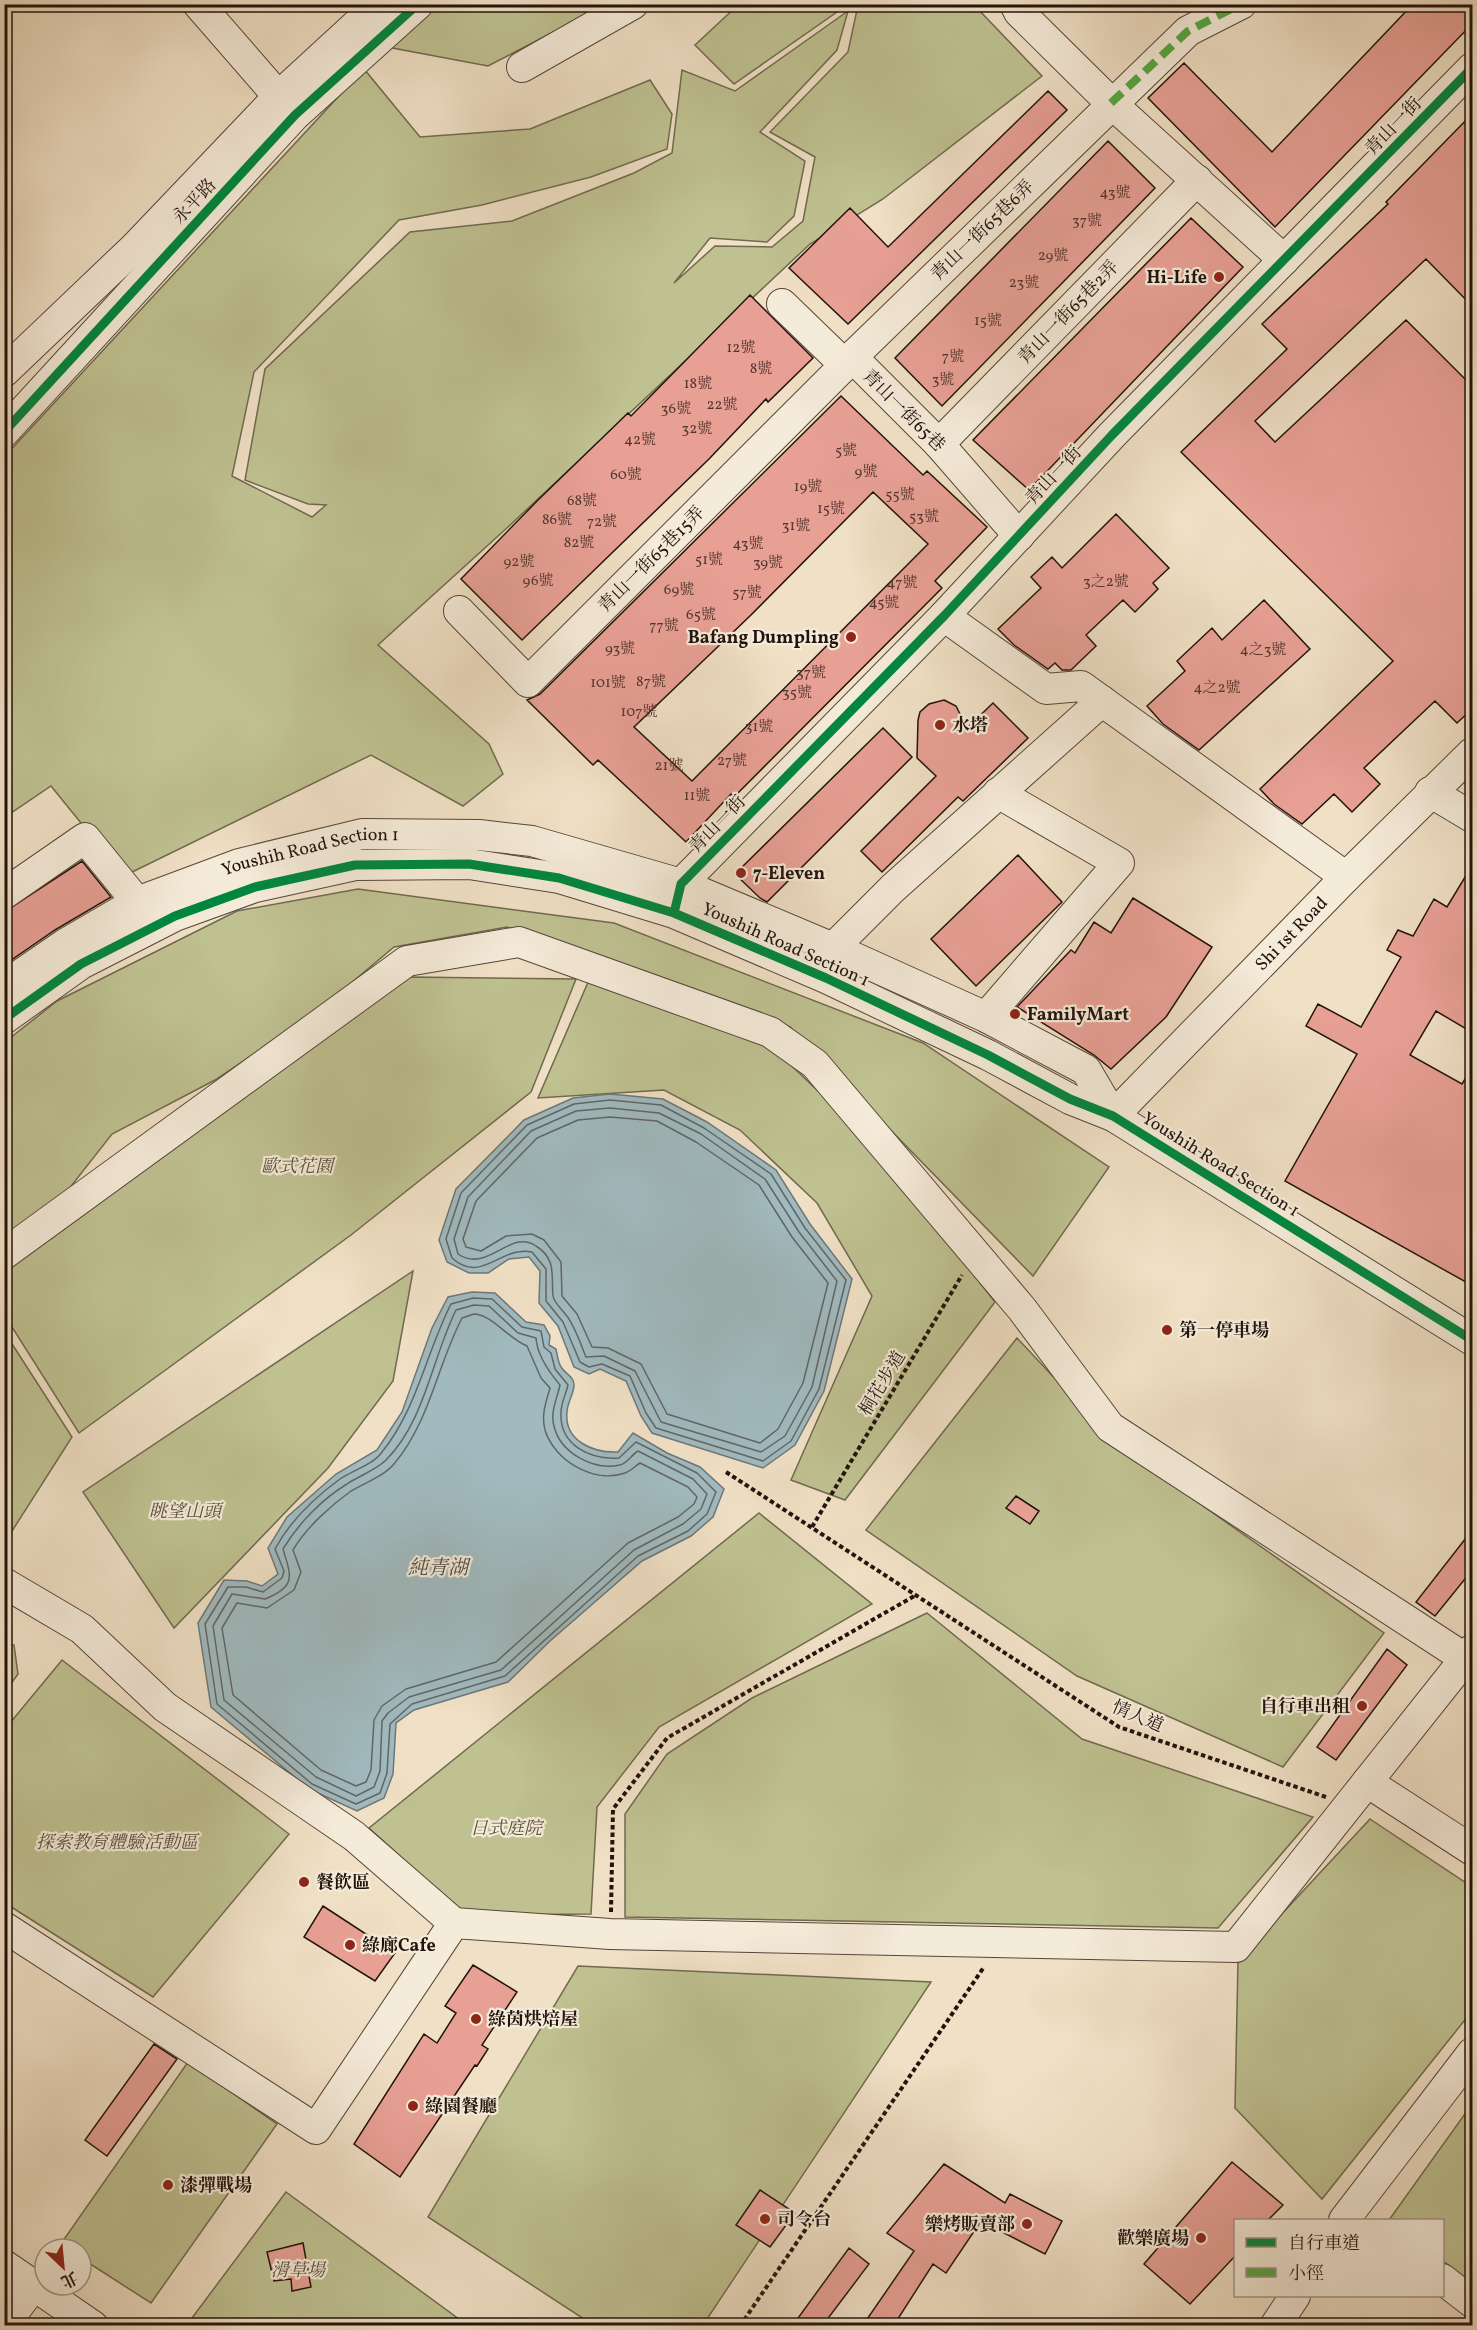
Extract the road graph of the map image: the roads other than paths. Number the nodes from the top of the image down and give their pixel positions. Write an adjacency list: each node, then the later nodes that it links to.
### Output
1 (198, 4): 10 (street)
2 (379, 4): 10 (street, 永平路)
3 (418, 4): 10 (street, 永平路)
4 (633, 4): 7 (street)
5 (1015, 4): 9 (street)
6 (1241, 4): 9 (street, 青山一街65巷6弄)
7 (522, 67)
8 (1473, 68): 12 (street, 青山一街)
9 (1112, 103): 11 (street); 14 (street, 青山一街65巷6弄)
10 (288, 105): 15 (street, 永平路); 16 (street, 永平路)
11 (1197, 180): 12 (street); 17 (street, 青山一街65巷2弄)
12 (1284, 260): 18 (street, 青山一街)
13 (782, 304): 14 (street, 青山一街65巷)
14 (849, 361): 17 (street, 青山一街65巷); 19 (street, 青山一街65巷15弄)
15 (4, 372)
16 (4, 432)
17 (939, 444): 18 (street, 青山一街65巷)
18 (1019, 536): 20 (street, 青山一街)
19 (459, 611)
20 (944, 616): 21 (street); 27 (street, 青山一街)
21 (1102, 701): 24 (street); 26 (street)
22 (1473, 753): 23 (street, Shi 1st Road)
23 (1430, 792): 25 (street); 26 (street, Shi 1st Road)
24 (998, 793): 31 (street); 33 (street)
25 (1473, 817)
26 (1346, 877): 35 (street, Shi 1st Road)
27 (681, 884): 29 (street, Youshih Road Section 1); 30 (street); 31 (street, Youshih Road Section 1)
28 (4, 894): 29 (street)
29 (137, 902): 32 (street, Youshih Road Section 1)
30 (674, 913): 34 (street, Youshih Road Section 1); 35 (street, Youshih Road Section 1)
31 (833, 948): 33 (street, Youshih Road Section 1)
32 (4, 986)
33 (986, 1017): 35 (street, Youshih Road Section 1)
34 (4, 1020)
35 (1113, 1116): 37 (street, Youshih Road Section 1)
36 (4, 1254): 39 (street)
37 (1473, 1340)
38 (4, 1583): 42 (street)
39 (1469, 1654): 40 (street)
40 (1367, 1782): 41 (street); 42 (street)
41 (1473, 1850)
42 (454, 1923): 43 (street)
43 (4, 1927)
44 (1473, 2053): 45 (street)
45 (1354, 2216)
46 (4, 2265): 48 (street)
47 (1444, 2279): 52 (street)
48 (33, 2284)
49 (33, 2286): 53 (street)
50 (52, 2297): 54 (street)
51 (1294, 2297): 55 (street)
52 (1473, 2302)
53 (4, 2325)
54 (93, 2325)
55 (1275, 2325)

